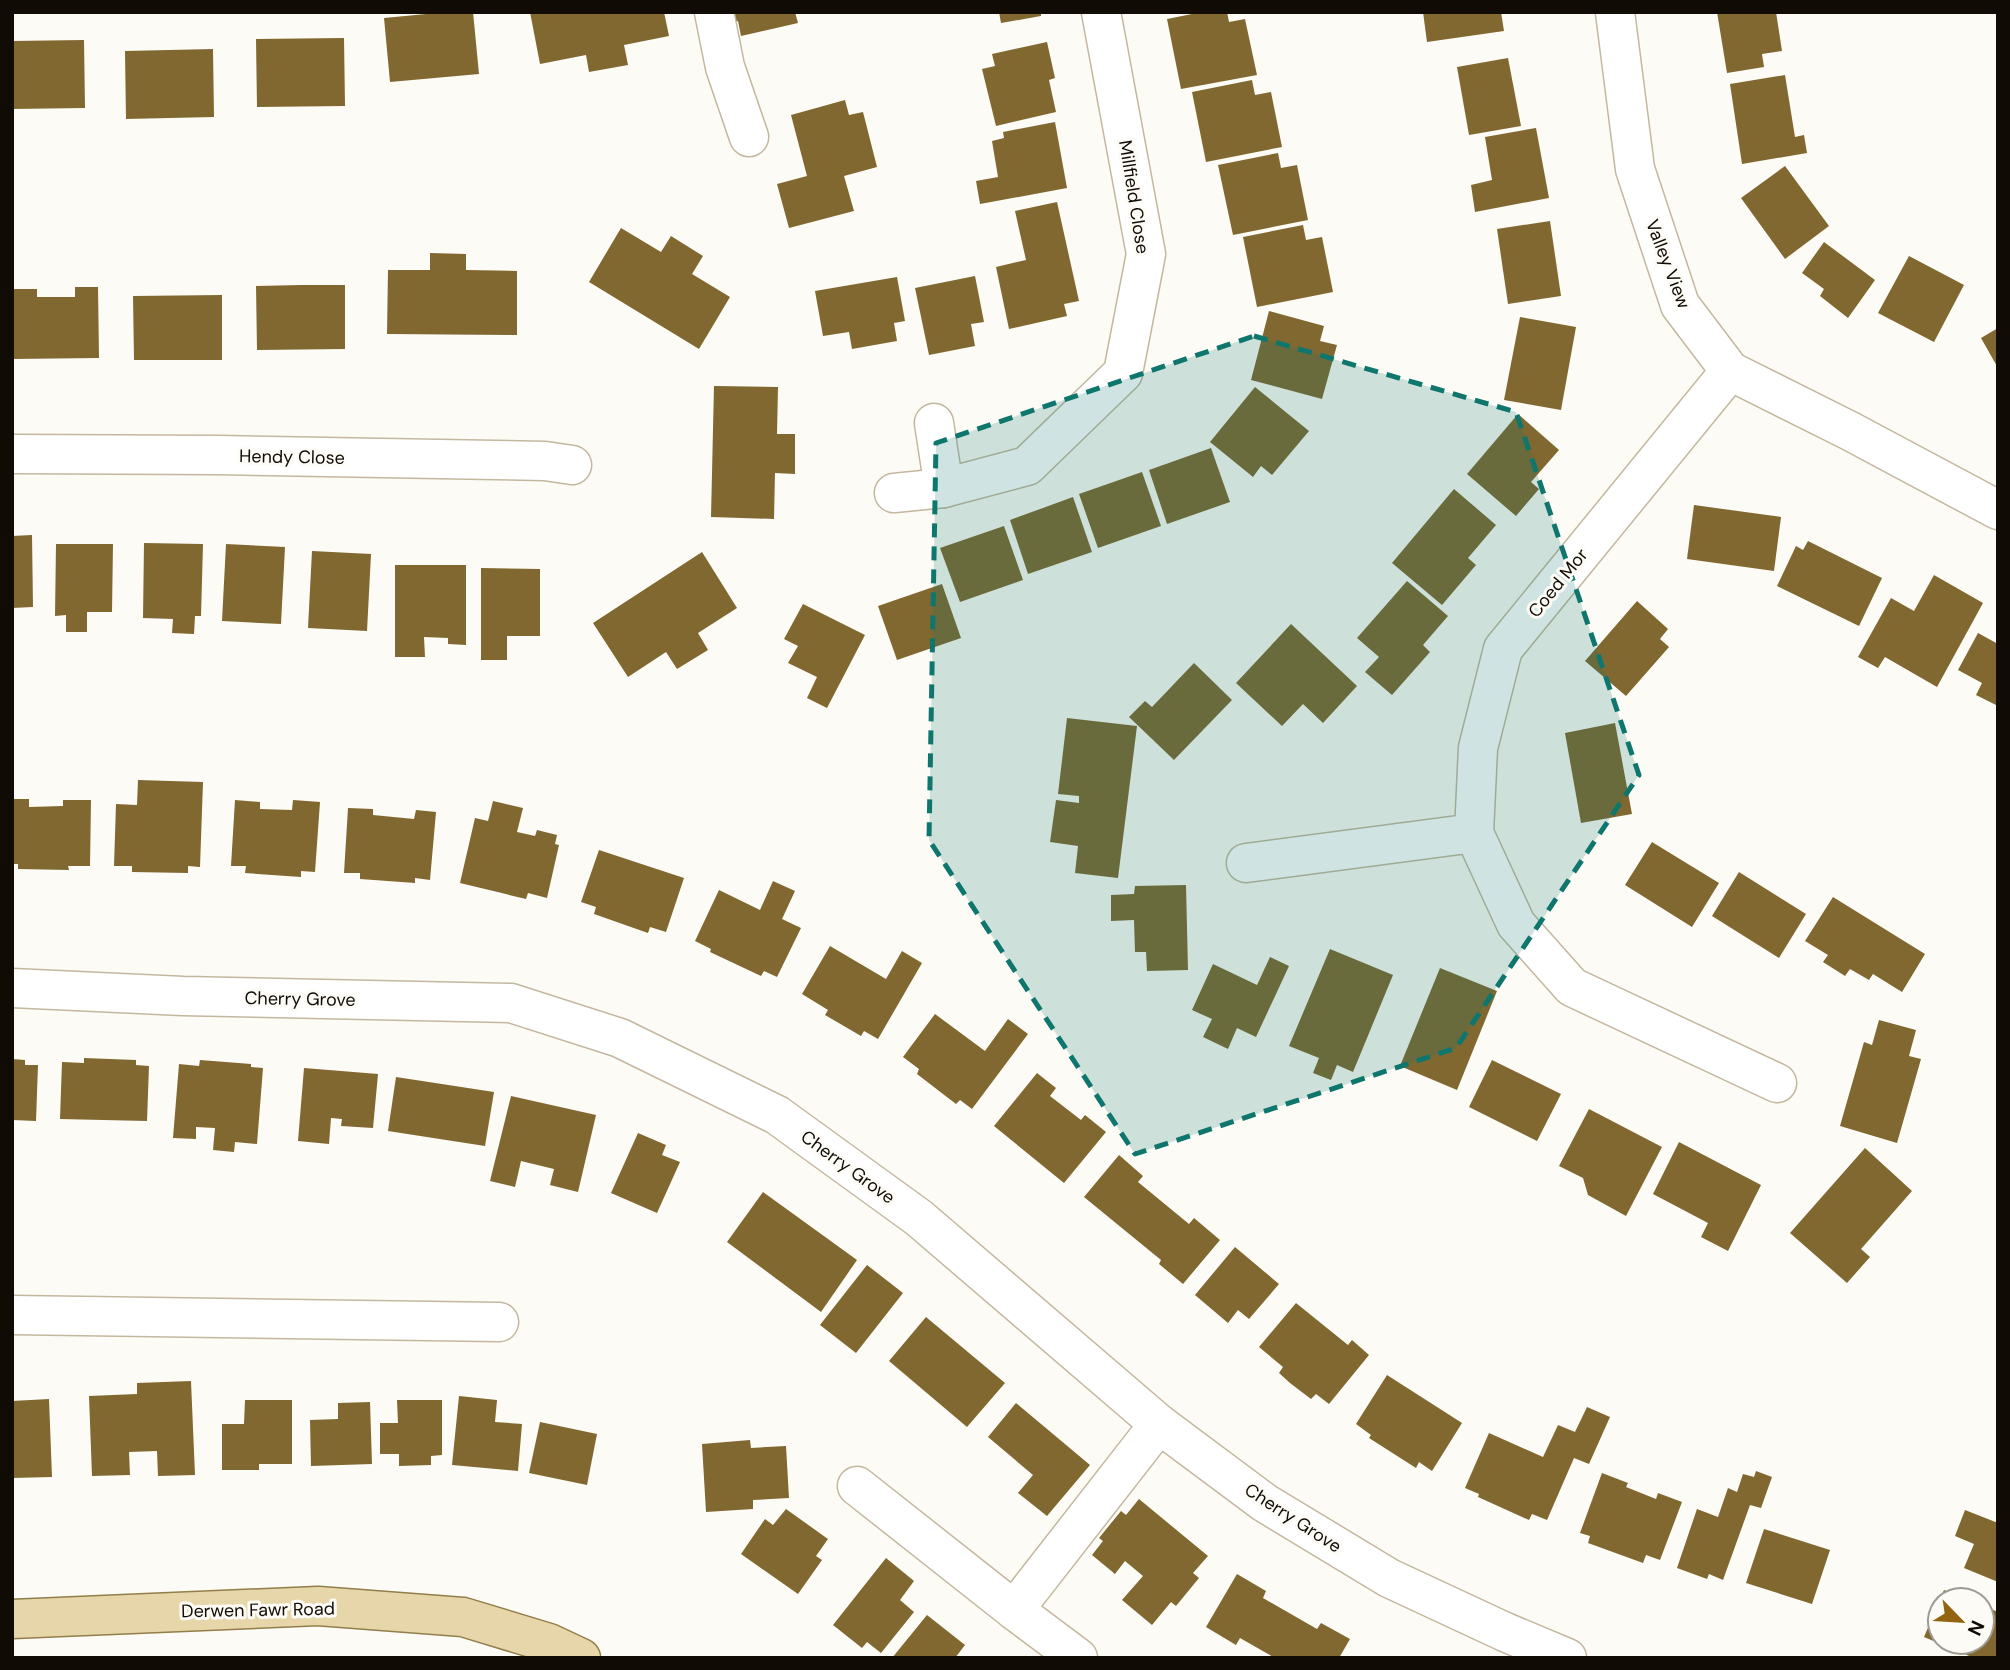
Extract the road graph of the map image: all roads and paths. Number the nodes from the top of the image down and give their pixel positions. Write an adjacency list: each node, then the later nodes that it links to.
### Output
1 (714, 12): 4 (street)
2 (1101, 12): 9 (street, Millfield Close)
3 (1615, 12): 5 (street, Valley View)
4 (749, 137)
5 (1730, 371): 11 (street, Valley View); 12 (street, Coed Mor)
6 (934, 423): 9 (street)
7 (12, 454): 8 (street, Hendy Close)
8 (572, 465)
9 (944, 488): 10 (street, Millfield Close)
10 (894, 493)
11 (1998, 510)
12 (1474, 833): 13 (street); 15 (street, Coed Mor)
13 (1246, 863)
14 (12, 988): 18 (street, Cherry Grove)
15 (1777, 1083)
16 (12, 1315): 17 (street)
17 (499, 1322)
18 (1159, 1424): 20 (street); 24 (street, Cherry Grove)
19 (857, 1486): 20 (street)
20 (1014, 1610): 23 (street)
21 (12, 1619): 22 (main road, Derwen Fawr Road)
22 (581, 1658)
23 (1078, 1658)
24 (1567, 1658)

